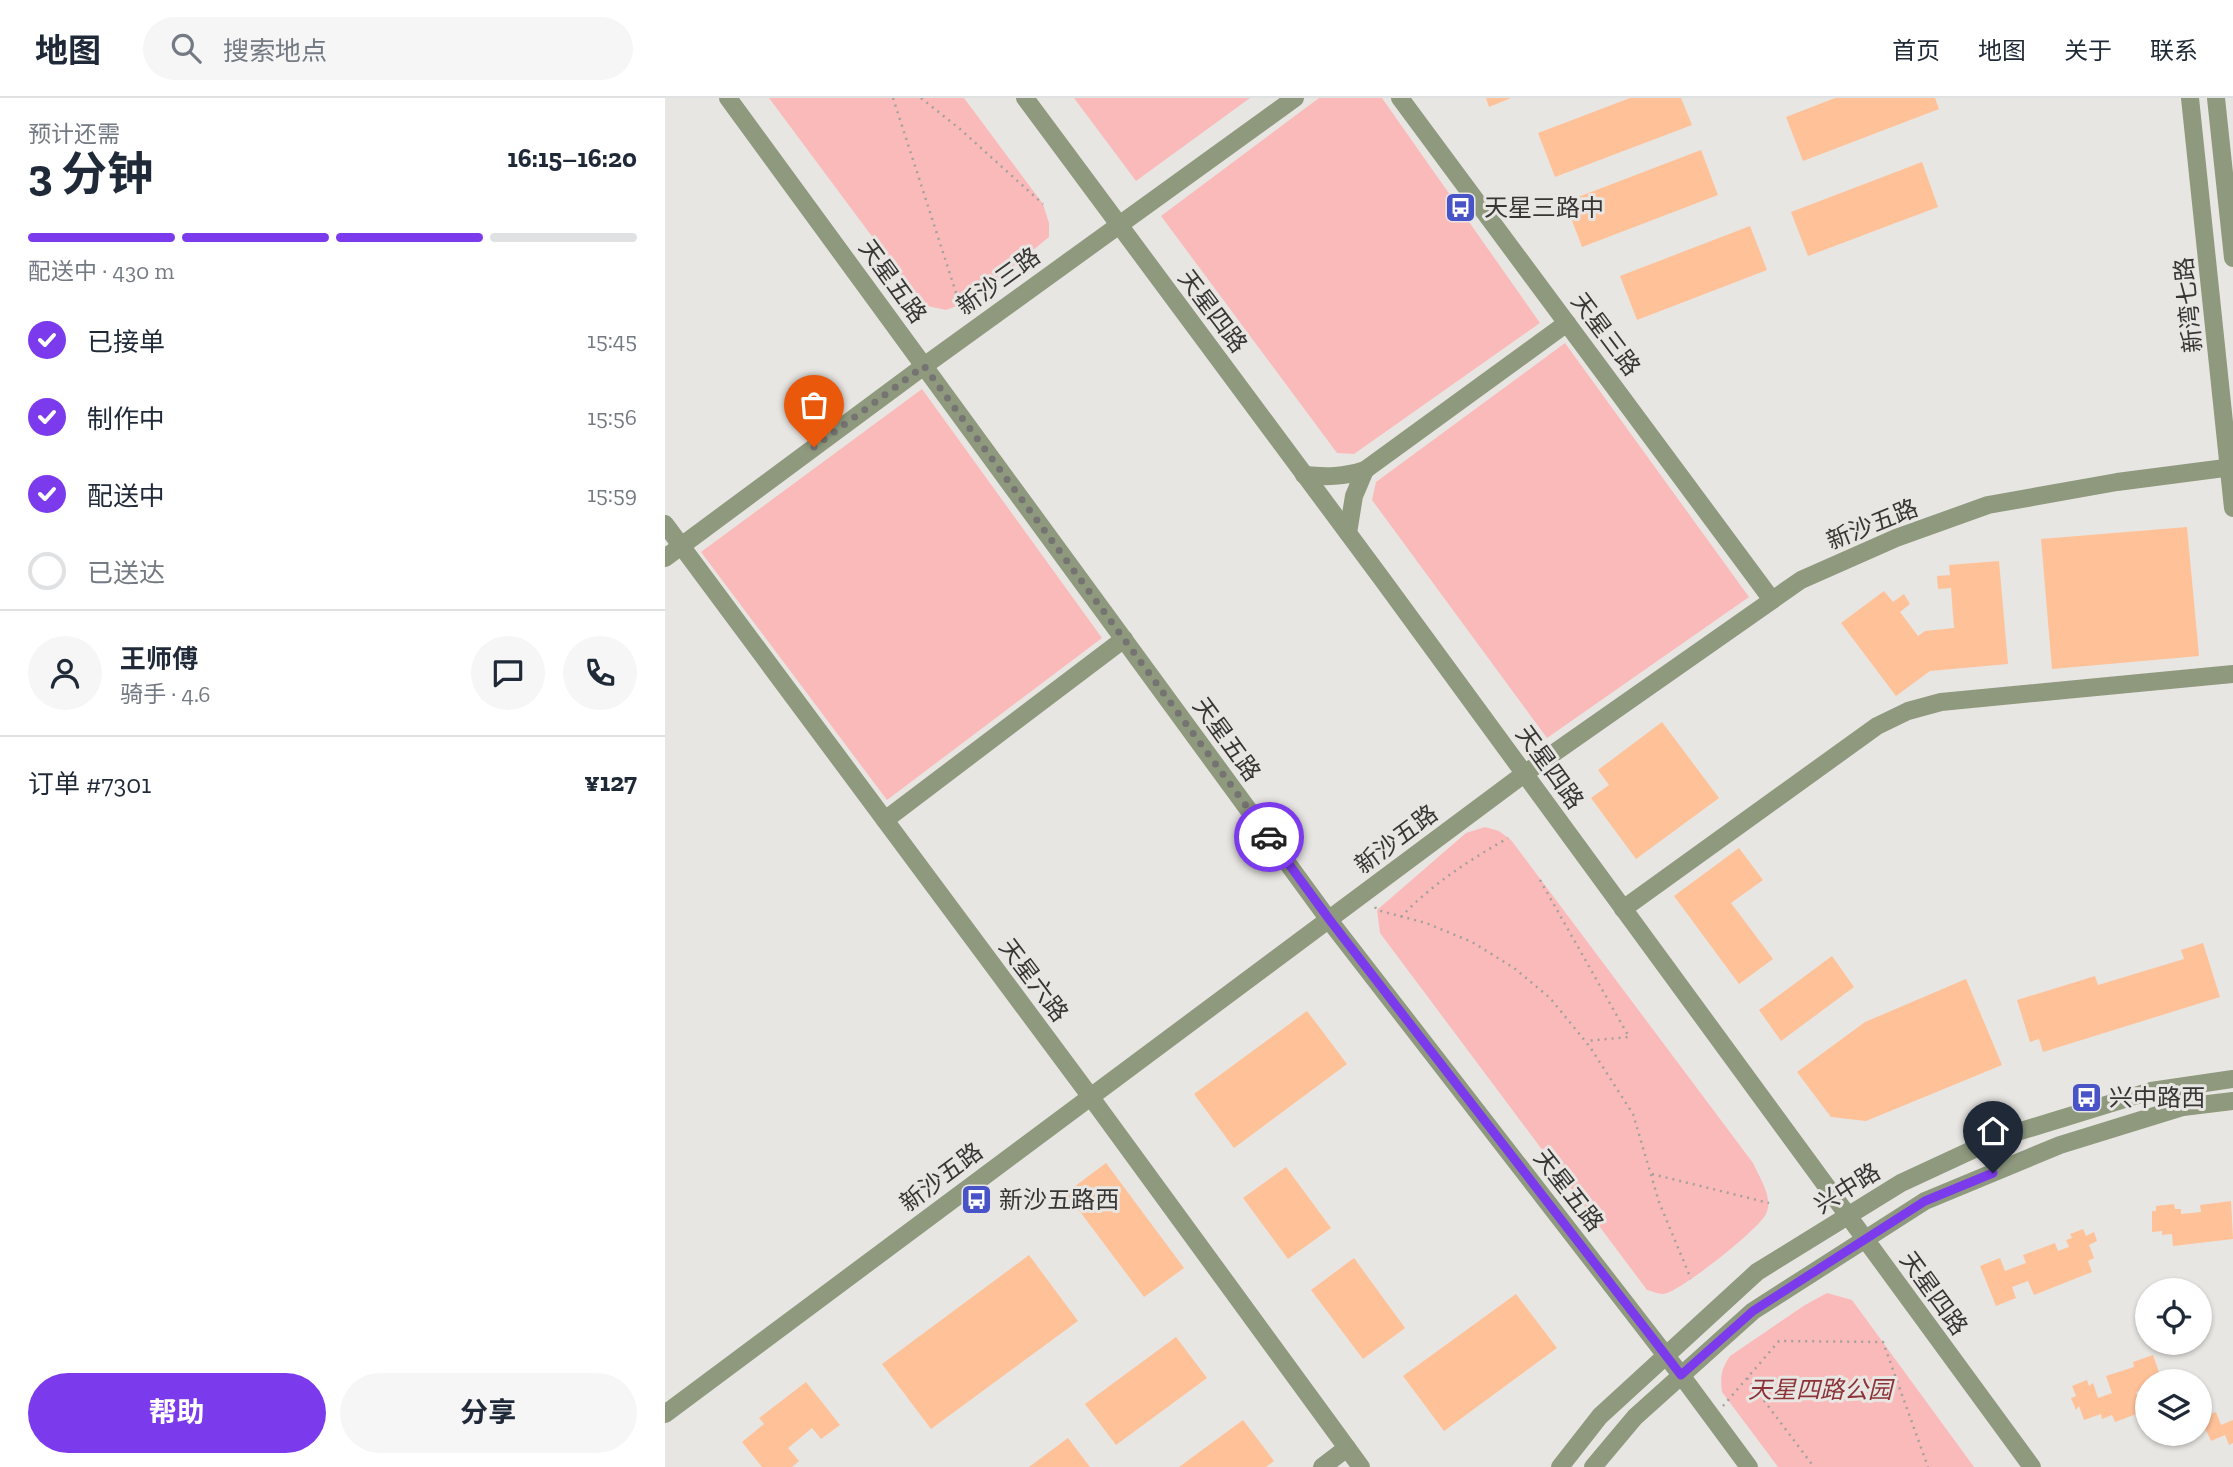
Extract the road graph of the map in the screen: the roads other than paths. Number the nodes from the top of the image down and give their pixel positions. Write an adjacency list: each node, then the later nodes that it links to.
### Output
1 (728, 98): 10 (street, 天星五路)
2 (1025, 98): 7 (street, 天星四路)
3 (1295, 98): 7 (street, 新沙三路)
4 (1400, 98): 9 (street, 天星三路)
5 (2190, 98): 11 (street, 新湾七路)
6 (2216, 98): 8 (street, 新湾七路)
7 (1119, 224): 10 (street, 新沙三路); 13 (street, 天星四路)
8 (2233, 258)
9 (1567, 323): 12 (street); 19 (street, 天星三路)
10 (924, 366): 17 (street, 新沙三路); 20 (street, 天星五路)
11 (2231, 467): 14 (street, 新湾七路); 19 (street, 新沙五路)
12 (1365, 470): 13 (street); 16 (street)
13 (1304, 475): 16 (street, 天星四路)
14 (2233, 508)
15 (665, 524): 17 (street, 天星六路)
16 (1348, 533): 22 (street, 天星四路)
17 (681, 546): 18 (street, 新沙三路); 23 (street, 天星六路)
18 (665, 558)
19 (1772, 600): 22 (street, 新沙五路)
20 (1124, 639): 23 (street); 25 (street, 天星五路)
21 (2233, 674): 24 (street)
22 (1524, 774): 24 (street, 天星四路); 25 (street, 新沙五路)
23 (885, 820): 27 (street, 天星六路)
24 (1623, 909): 29 (street, 天星四路)
25 (1329, 919): 27 (street, 新沙五路); 31 (street, 天星五路)
26 (2233, 1079): 29 (street, 兴中路)
27 (1090, 1096): 33 (street, 新沙五路); 34 (street, 天星六路)
28 (2233, 1101): 30 (street)
29 (1847, 1217): 30 (street, 天星四路); 31 (street, 兴中路)
30 (1864, 1240): 32 (street); 40 (street, 天星四路)
31 (1666, 1356): 32 (street, 天星五路); 37 (street, 兴中路)
32 (1681, 1375): 38 (street); 39 (street, 天星五路)
33 (665, 1414)
34 (1347, 1448): 35 (street); 36 (street, 天星六路)
35 (1322, 1467)
36 (1360, 1467)
37 (1560, 1467)
38 (1594, 1467)
39 (1749, 1467)
40 (2032, 1467)

